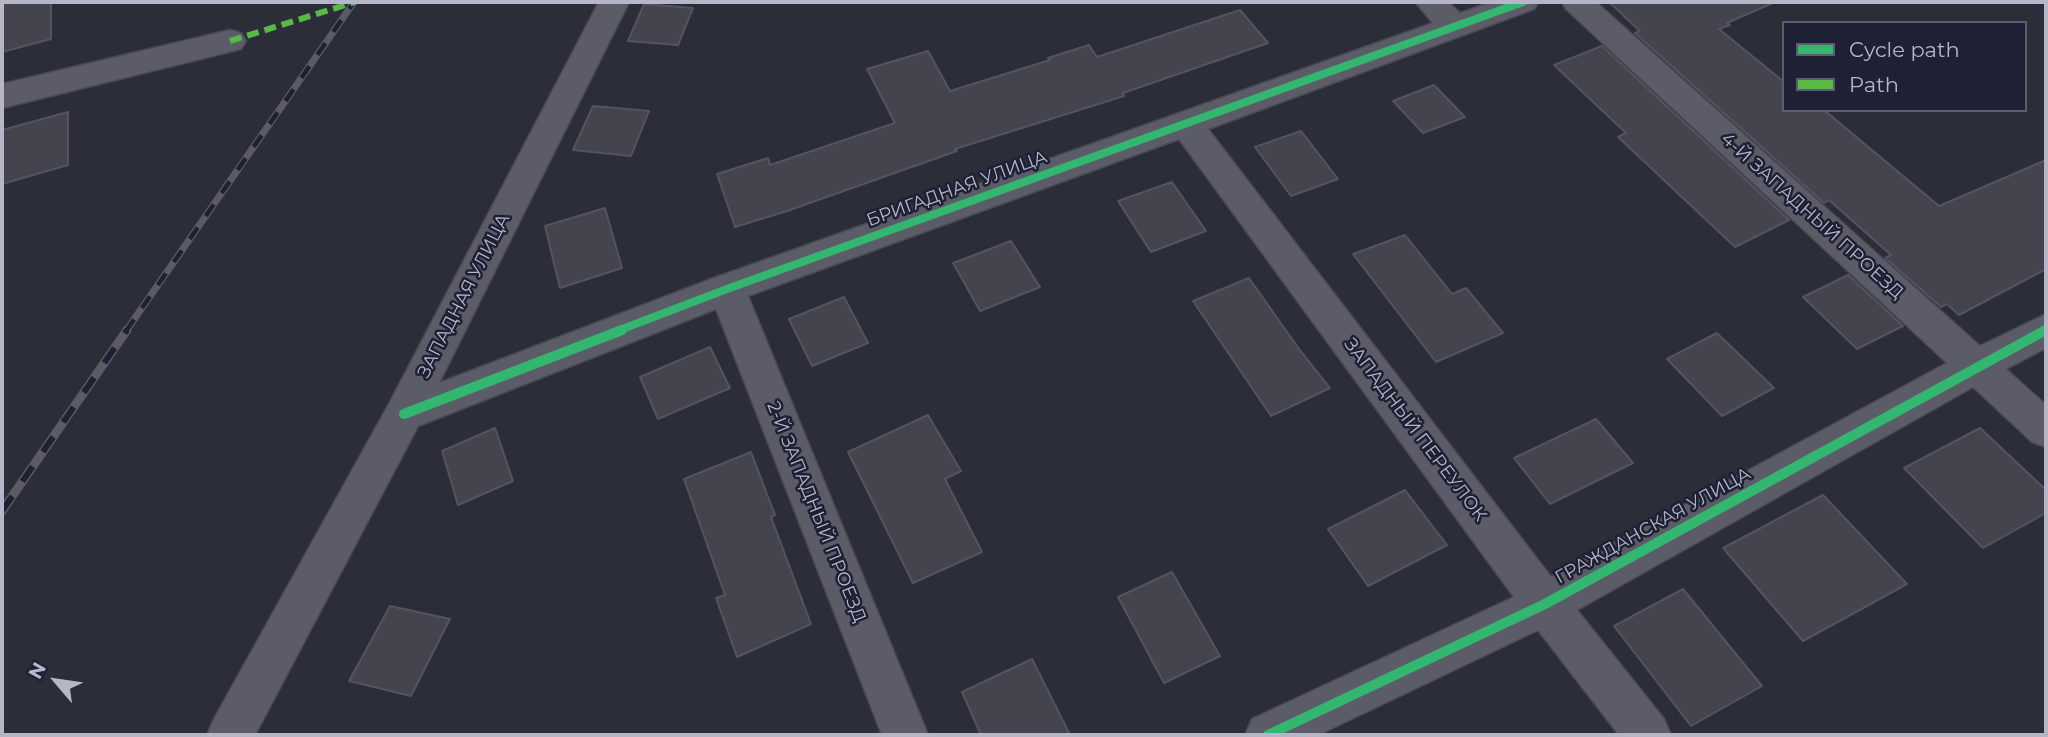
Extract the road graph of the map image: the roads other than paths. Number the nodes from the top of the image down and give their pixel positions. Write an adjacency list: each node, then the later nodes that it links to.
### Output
1 (614, 2): 12 (street, ЗАПАДНАЯ УЛИЦА)
2 (1430, 2): 5 (street)
3 (1523, 2): 5 (street, БРИГАДНАЯ УЛИЦА)
4 (1577, 2): 11 (street, 4-Й ЗАПАДНЫЙ ПРОЕЗД)
5 (1455, 27): 8 (street, БРИГАДНАЯ УЛИЦА)
6 (230, 41): 7 (street)
7 (2, 96)
8 (1185, 123): 9 (street, БРИГАДНАЯ УЛИЦА); 14 (street, ЗАПАДНЫЙ ПЕРЕУЛОК)
9 (727, 289): 12 (street, БРИГАДНАЯ УЛИЦА); 16 (street, 2-Й ЗАПАДНЫЙ ПРОЕЗД)
10 (2046, 330): 11 (street, ГРАЖДАНСКАЯ УЛИЦА)
11 (1976, 366): 13 (street, 4-Й ЗАПАДНЫЙ ПРОЕЗД); 14 (street, ГРАЖДАНСКАЯ УЛИЦА)
12 (404, 414): 15 (street, ЗАПАДНАЯ УЛИЦА)
13 (2046, 430)
14 (1545, 604): 17 (street, ГРАЖДАНСКАЯ УЛИЦА); 18 (street, ЗАПАДНЫЙ ПЕРЕУЛОК)
15 (230, 735)
16 (905, 735)
17 (1268, 735)
18 (1648, 735)

